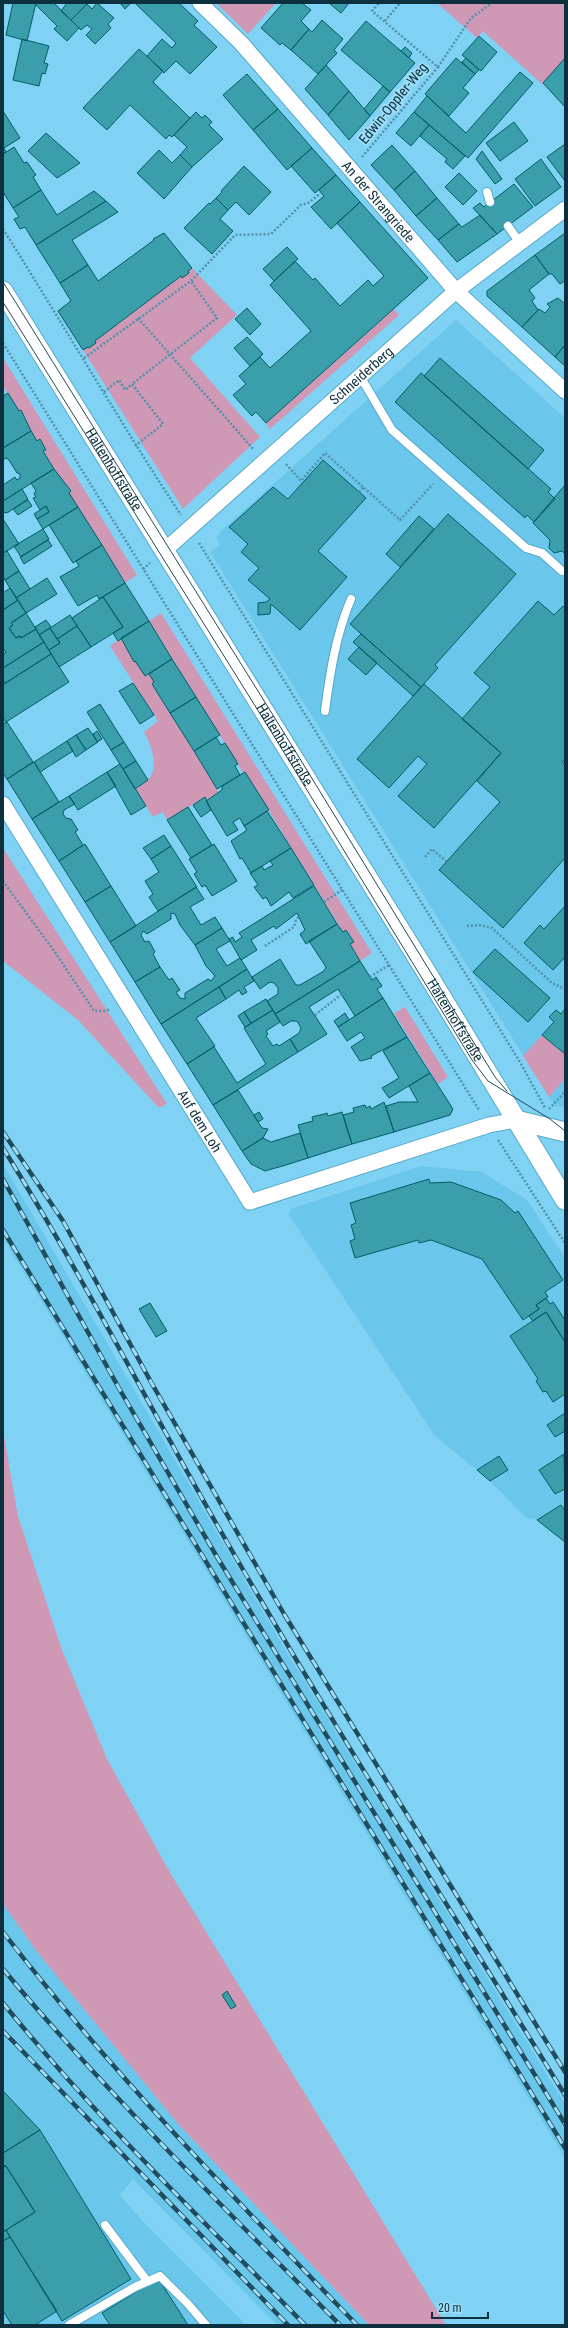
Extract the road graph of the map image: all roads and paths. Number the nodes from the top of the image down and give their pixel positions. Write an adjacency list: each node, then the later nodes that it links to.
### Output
1 (200, 3): 7 (street, An der Strangriede)
2 (379, 3): 5 (path, Edwin-Oppler-Weg)
3 (400, 3): 5 (path)
4 (492, 3): 6 (path)
5 (385, 21): 6 (path, Edwin-Oppler-Weg)
6 (438, 67): 7 (path, Edwin-Oppler-Weg)
7 (349, 168): 17 (street, An der Strangriede)
8 (487, 192): 10 (lane)
9 (321, 193): 15 (path)
10 (490, 202)
11 (565, 209): 14 (street, Schneiderberg)
12 (508, 226): 14 (lane)
13 (3, 229): 21 (path)
14 (520, 243): 17 (street, Schneiderberg)
15 (191, 281): 18 (path); 20 (path)
16 (3, 291): 33 (street, Haltenhoffstraße)
17 (456, 291): 22 (street, Schneiderberg); 24 (street, An der Strangriede)
18 (138, 318): 20 (path); 21 (path)
19 (3, 343): 41 (path)
20 (171, 356): 23 (path); 27 (path)
21 (84, 358): 25 (path)
22 (360, 376): 27 (street, Schneiderberg); 29 (lane)
23 (132, 384): 25 (path); 26 (path)
24 (565, 391)
25 (104, 392): 26 (path)
26 (135, 446): 32 (path)
27 (264, 462): 32 (street, Schneiderberg)
28 (290, 469): 30 (path)
29 (442, 474): 30 (path); 34 (lane)
30 (364, 487): 31 (path)
31 (359, 492)
32 (190, 528): 33 (street, Schneiderberg); 52 (path)
33 (164, 550): 53 (street, Haltenhoffstraße)
34 (562, 571)
35 (351, 599): 36 (lane)
36 (325, 711)
37 (3, 804): 50 (street, Auf dem Loh)
38 (425, 857): 39 (path)
39 (447, 862)
40 (3, 881): 50 (path)
41 (342, 890): 42 (path); 46 (path)
42 (324, 902)
43 (299, 917): 45 (path)
44 (467, 926): 48 (path)
45 (265, 946)
46 (389, 965): 47 (path); 54 (path)
47 (370, 977)
48 (565, 989)
49 (342, 994): 51 (path)
50 (125, 1000): 54 (street, Auf dem Loh)
51 (315, 1015)
52 (565, 1092)
53 (516, 1120): 54 (street, Auf dem Loh); 55 (street); 56 (street, Haltenhoffstraße)
54 (489, 1124): 57 (path)
55 (565, 1132)
56 (565, 1200)
57 (565, 1243)
58 (105, 2225): 59 (lane)
59 (147, 2281): 60 (lane); 61 (lane)
60 (70, 2325)
61 (206, 2325)

